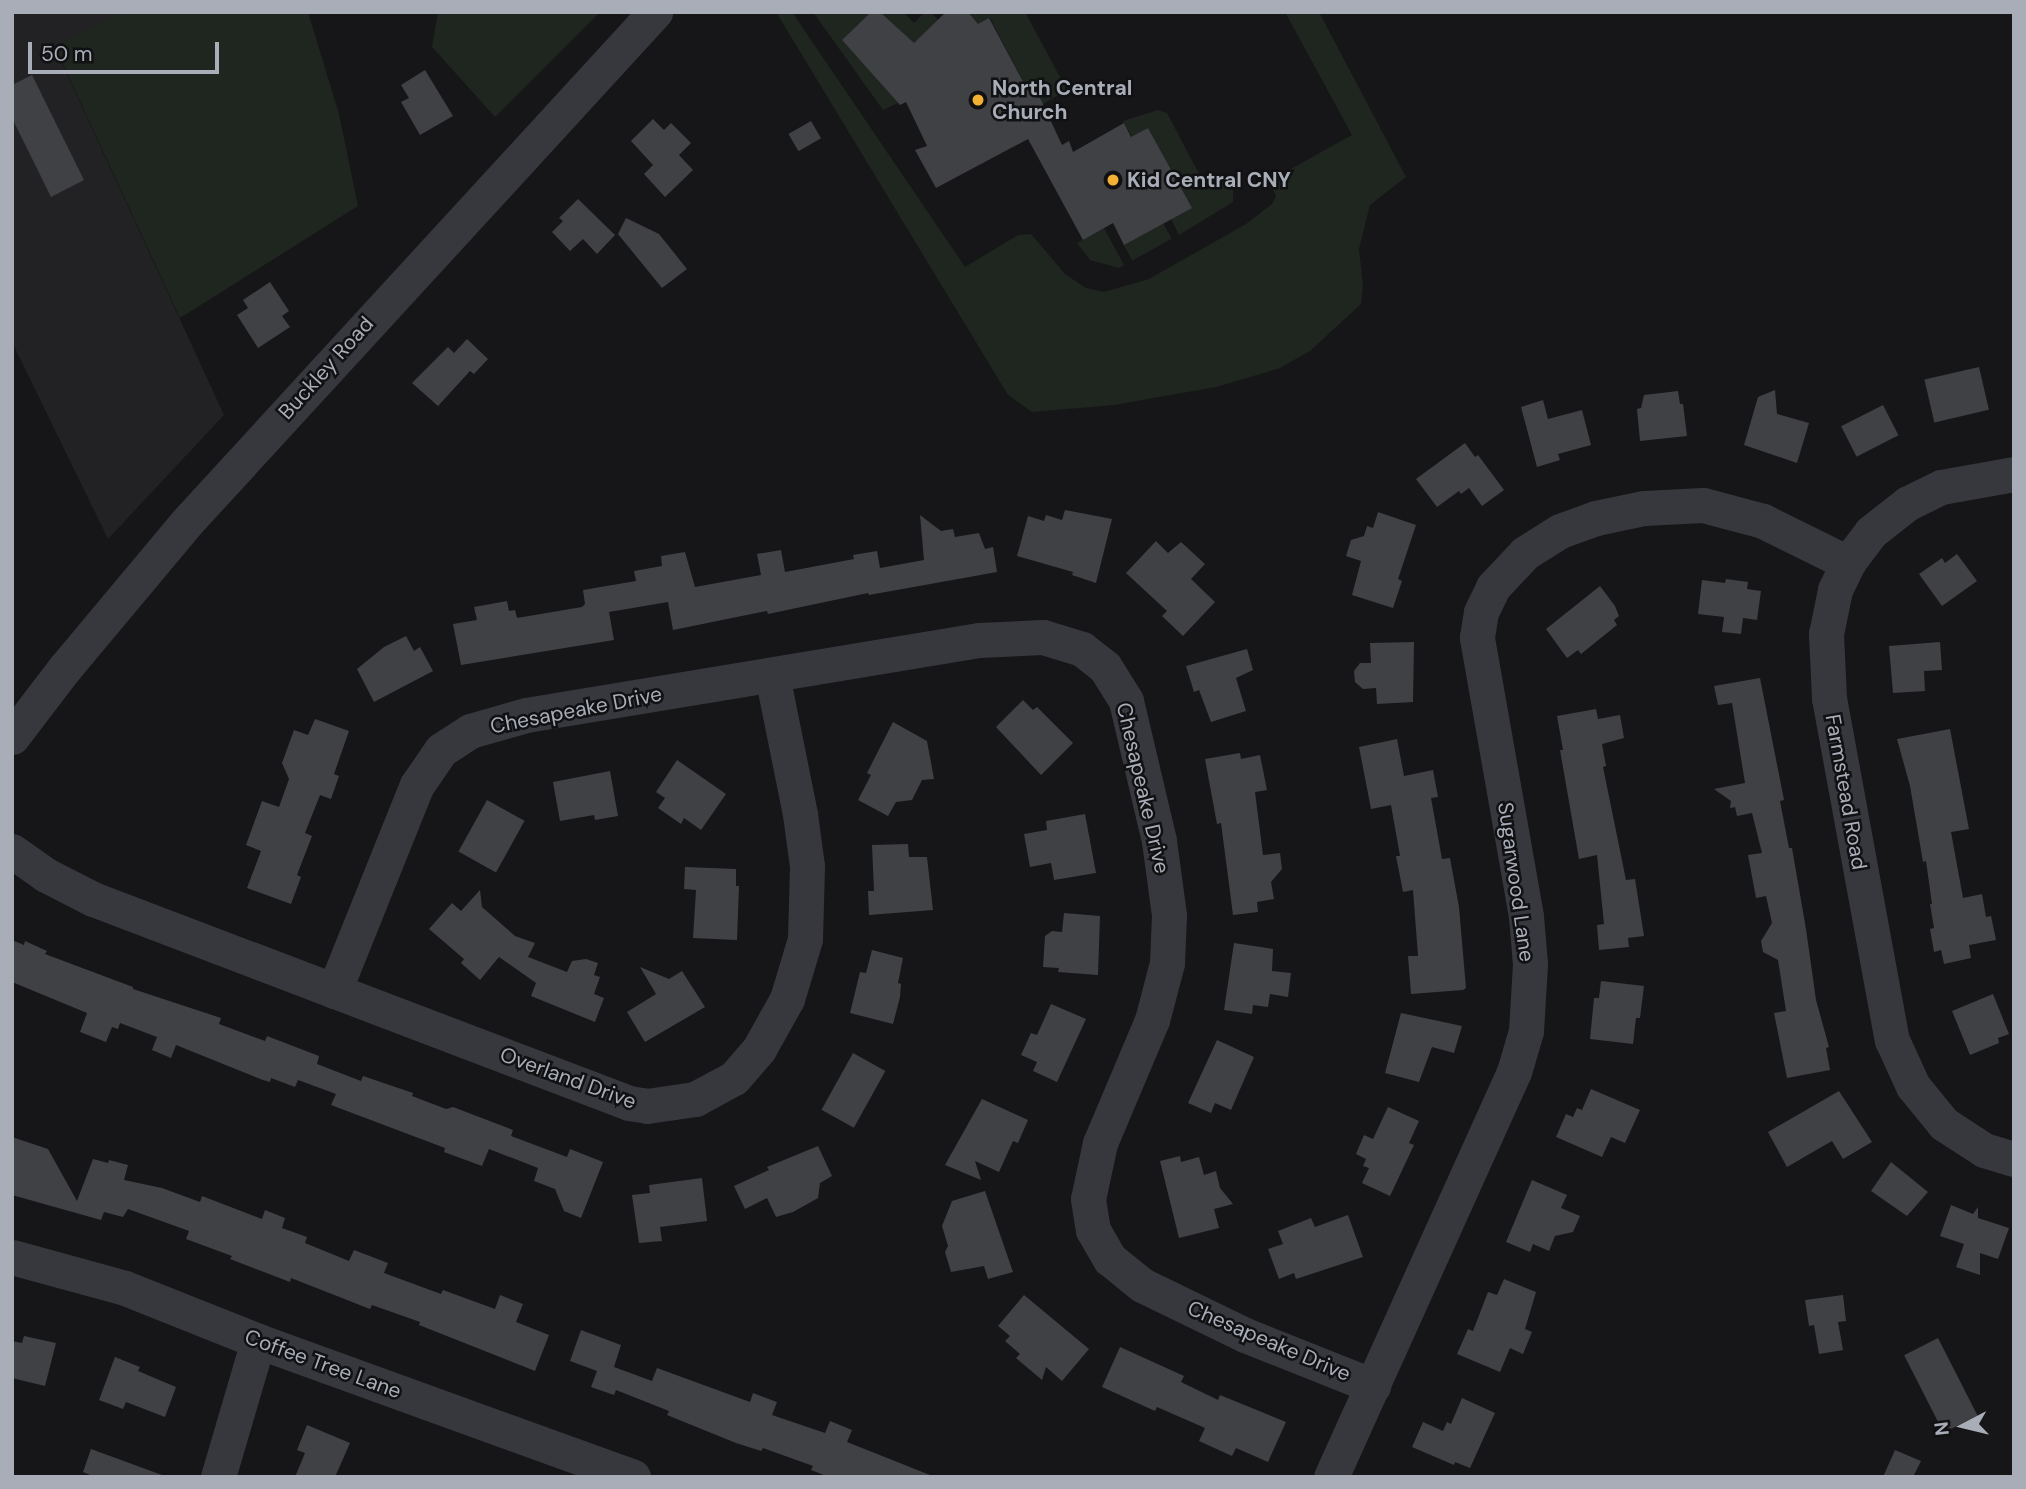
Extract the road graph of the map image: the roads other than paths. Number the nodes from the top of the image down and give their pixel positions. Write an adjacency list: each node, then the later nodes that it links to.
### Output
1 (654, 12): 5 (street, Buckley Road)
2 (2014, 474): 3 (street, Farmstead Road)
3 (1848, 562): 8 (street, Farmstead Road); 11 (street, Sugarwood Lane)
4 (772, 675): 7 (street, Chesapeake Drive); 7 (street, Overland Drive); 11 (street, Chesapeake Drive)
5 (12, 737)
6 (12, 851): 7 (street, Overland Drive)
7 (334, 991)
8 (2014, 1159)
9 (12, 1257): 10 (street, Coffee Tree Lane)
10 (258, 1341): 12 (street); 13 (street, Coffee Tree Lane)
11 (1373, 1386): 14 (street, Sugarwood Lane)
12 (218, 1477)
13 (633, 1477)
14 (1331, 1477)

